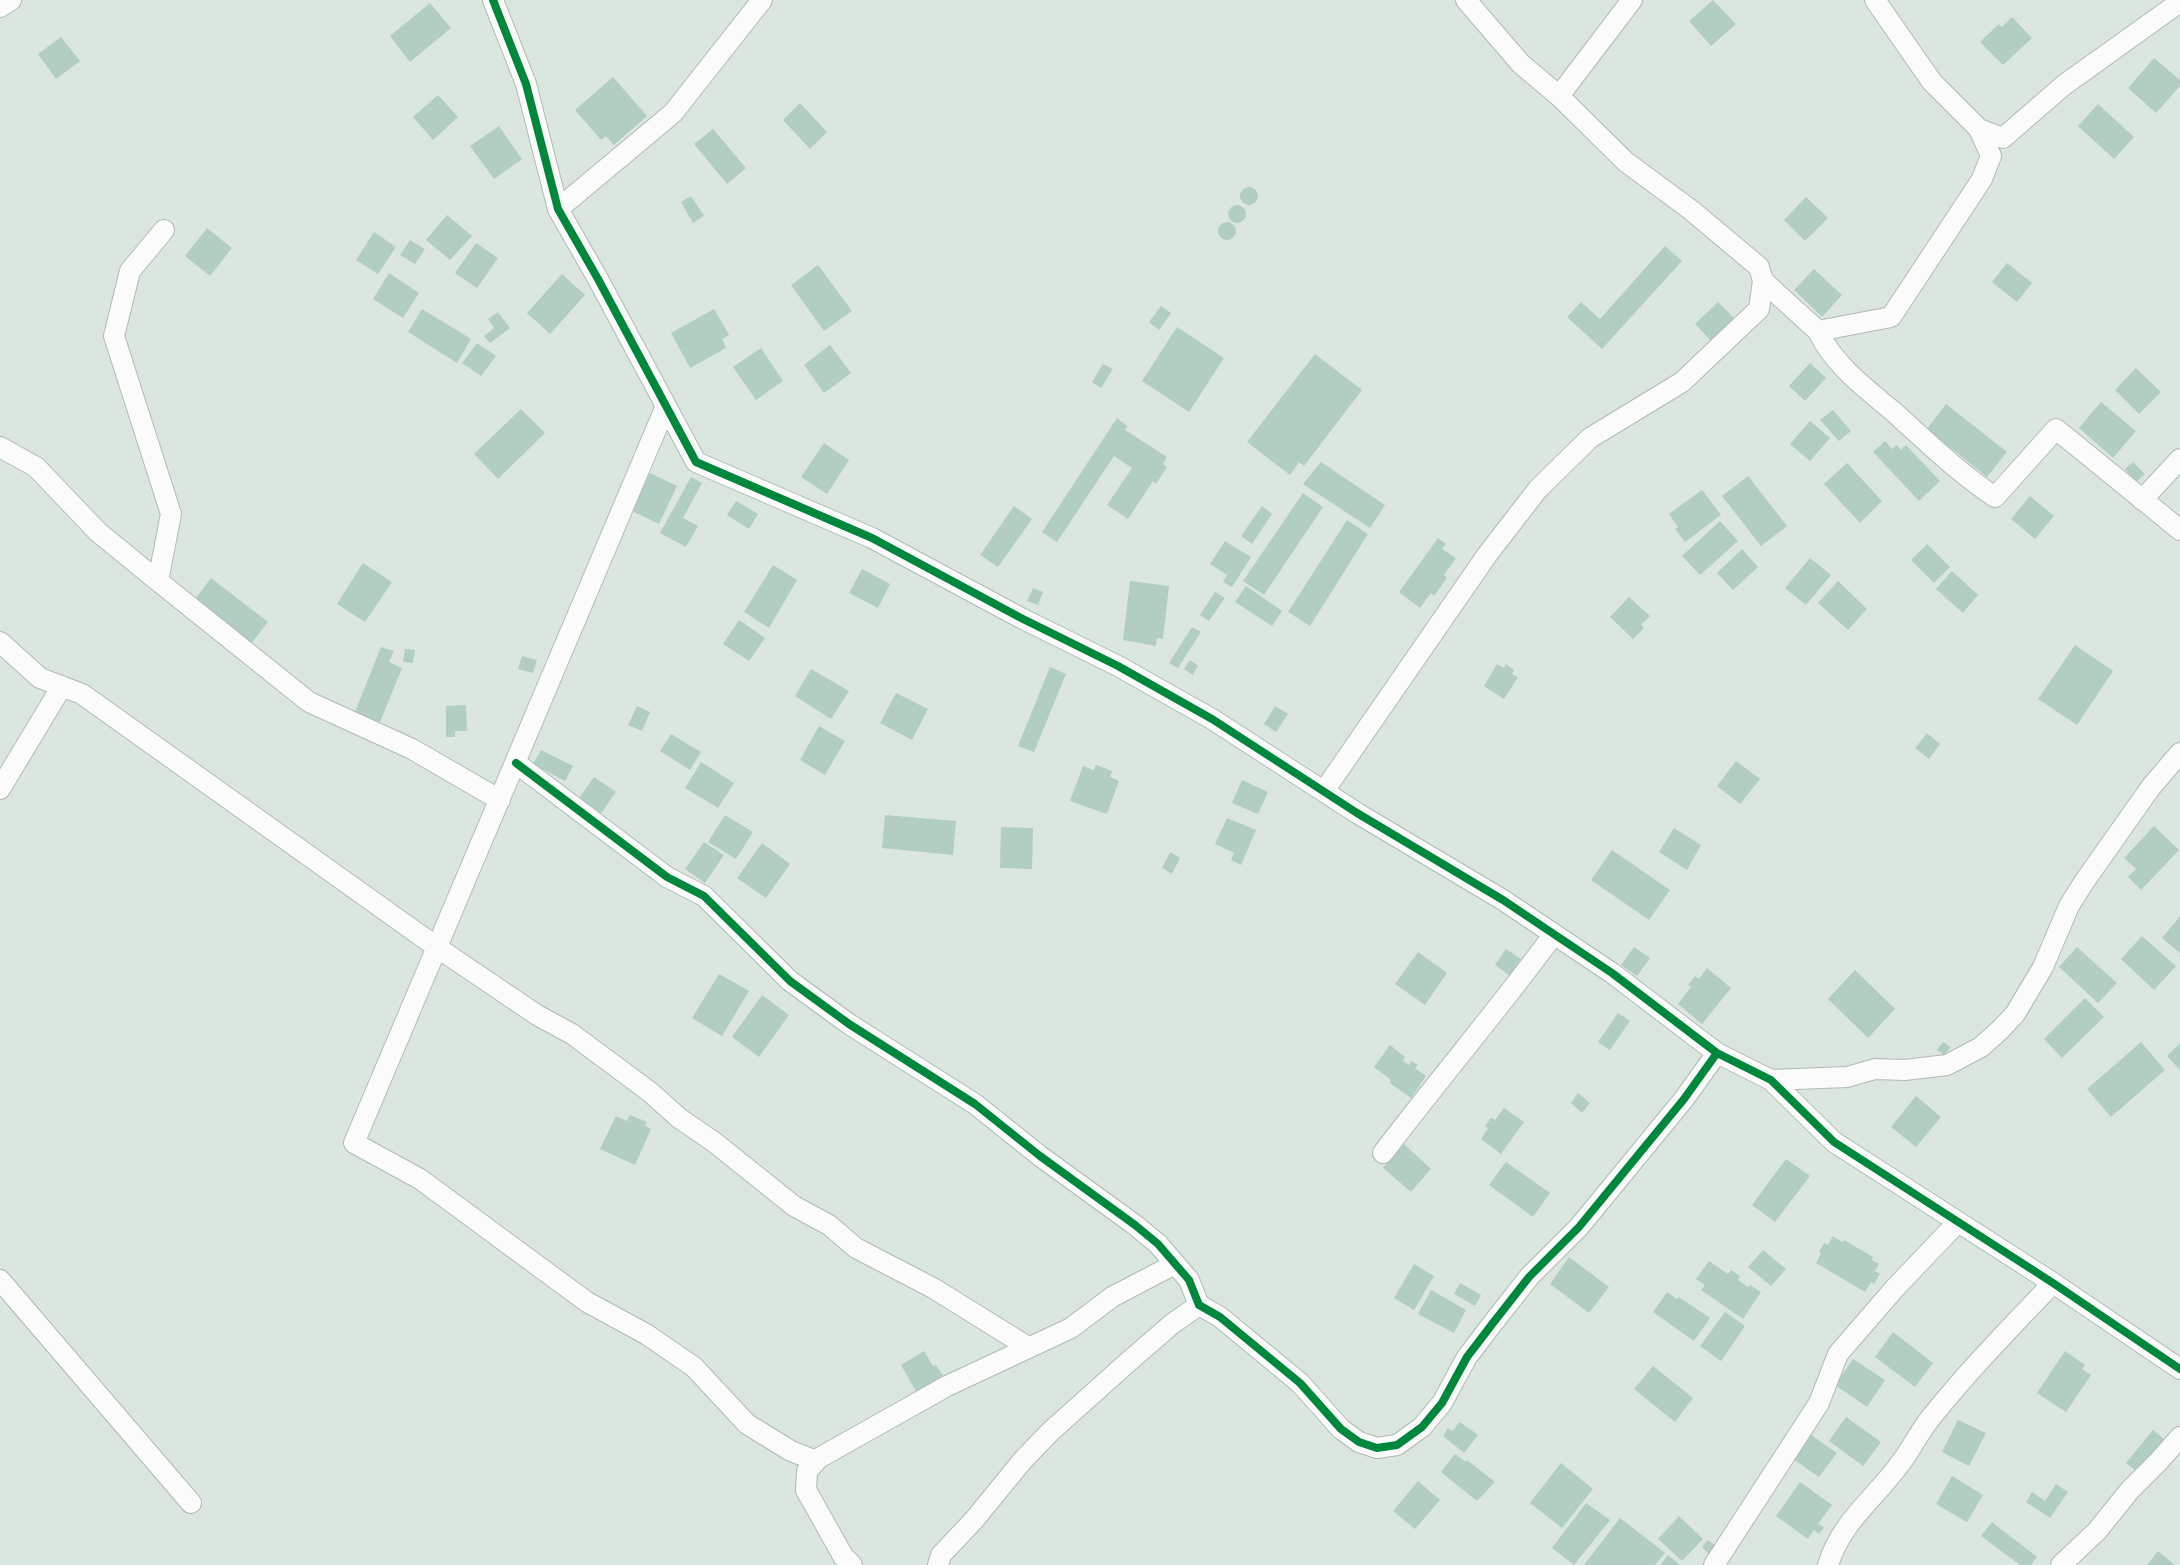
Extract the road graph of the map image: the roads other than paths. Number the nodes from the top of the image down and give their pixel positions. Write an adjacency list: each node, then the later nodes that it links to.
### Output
1 (11, 0): 8 (street)
2 (493, 0): 11 (street)
3 (762, 0): 11 (street)
4 (1466, 0): 9 (street)
5 (1632, 0): 9 (street)
6 (1875, 0): 10 (street)
7 (2180, 2): 10 (street)
8 (0, 6)
9 (1559, 96): 13 (street)
10 (1979, 129): 14 (street)
11 (558, 209): 15 (street)
12 (164, 230): 20 (street)
13 (1763, 282): 14 (street); 26 (street)
14 (1818, 331): 18 (street)
15 (666, 406): 24 (street); 26 (street)
16 (0, 447): 20 (street)
17 (2180, 459): 18 (street)
18 (2142, 500): 19 (street)
19 (2180, 530)
20 (158, 581): 27 (street)
21 (0, 642): 22 (street)
22 (62, 686): 25 (street); 29 (street)
23 (2180, 753): 31 (street)
24 (516, 762): 27 (street); 34 (street)
25 (0, 789)
26 (1324, 791): 28 (street)
27 (500, 800): 29 (street)
28 (1554, 934): 30 (street); 32 (street)
29 (438, 948): 38 (street); 41 (street)
30 (1717, 1053): 31 (street); 37 (street)
31 (1771, 1080): 33 (street)
32 (1383, 1153)
33 (1958, 1222): 36 (street); 45 (street)
34 (1175, 1264): 37 (street); 38 (street)
35 (0, 1280): 42 (street)
36 (2053, 1282): 39 (street); 46 (street)
37 (1199, 1305): 43 (street)
38 (1028, 1347): 41 (street)
39 (2180, 1370)
40 (2180, 1437): 47 (street)
41 (816, 1461): 44 (street)
42 (191, 1503)
43 (936, 1562)
44 (852, 1565)
45 (1714, 1565)
46 (1828, 1565)
47 (2061, 1565)

